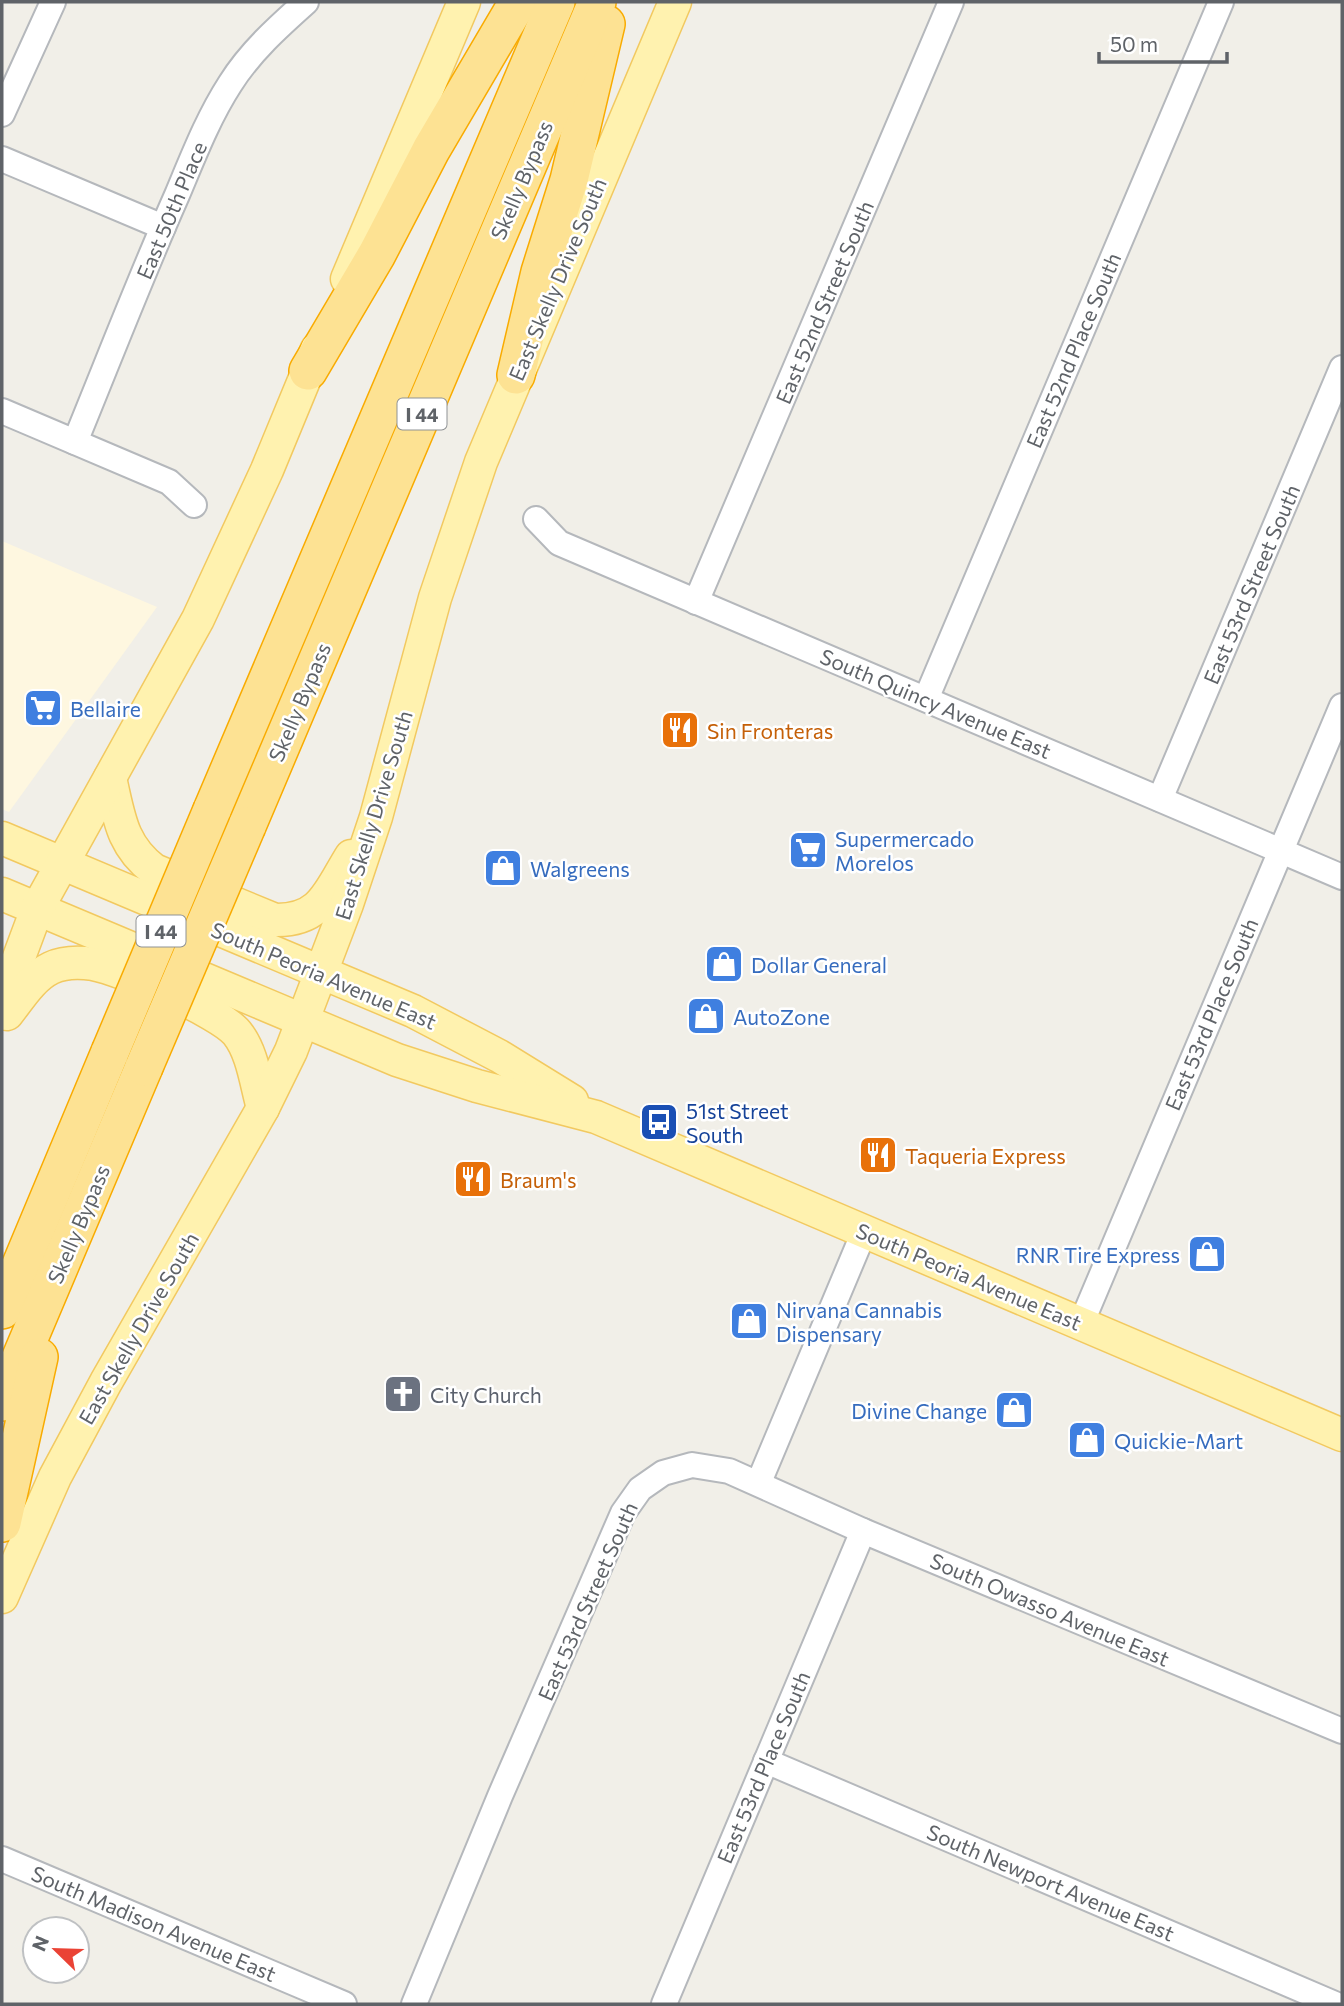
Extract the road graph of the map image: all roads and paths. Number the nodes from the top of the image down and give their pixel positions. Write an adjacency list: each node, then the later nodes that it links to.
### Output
1 (53, 2): 11 (street)
2 (306, 2): 13 (street, East 50th Place)
3 (464, 2): 15 (main road)
4 (518, 2): 15 (highway)
5 (556, 2): 39 (highway, Skelly Bypass / I 44, bridge)
6 (597, 2): 41 (highway, Skelly Bypass / I 44, bridge)
7 (611, 2): 16 (highway)
8 (675, 2): 16 (main road, East Skelly Drive South)
9 (951, 2): 21 (street, East 52nd Street South)
10 (1220, 2): 22 (street, East 52nd Place South)
11 (2, 114)
12 (2, 159): 13 (street)
13 (163, 227): 18 (street, East 50th Place)
14 (1342, 368): 25 (street, East 53rd Street South)
15 (308, 371): 24 (main road)
16 (516, 375): 26 (main road, East Skelly Drive South)
17 (2, 411): 18 (street)
18 (75, 442): 19 (street)
19 (194, 505)
20 (536, 519): 21 (street, South Quincy Avenue East)
21 (696, 602): 22 (street, South Quincy Avenue East)
22 (926, 699): 25 (street, South Quincy Avenue East)
23 (1342, 706): 28 (street, East 53rd Place South)
24 (110, 778): 26 (main road); 29 (main road)
25 (1160, 799): 28 (street, South Quincy Avenue East)
26 (376, 817): 33 (main road, East Skelly Drive South)
27 (2, 838): 29 (main road, South Peoria Avenue East)
28 (1280, 850): 30 (street, South Quincy Avenue East); 44 (street, East 53rd Place South)
29 (62, 862): 32 (main road); 33 (main road, South Peoria Avenue East)
30 (1342, 877)
31 (2, 894): 32 (main road, South Peoria Avenue East)
32 (37, 909): 34 (main road); 36 (main road, South Peoria Avenue East)
33 (322, 973): 36 (main road, East Skelly Drive South); 38 (main road, South Peoria Avenue East)
34 (2, 1003)
35 (2, 1021): 37 (main road)
36 (303, 1021): 37 (main road, East Skelly Drive South); 38 (main road, South Peoria Avenue East)
37 (263, 1108): 50 (main road, East Skelly Drive South)
38 (596, 1117): 40 (main road, South Peoria Avenue East)
39 (35, 1230): 42 (highway); 43 (highway, Skelly Bypass / I 44)
40 (864, 1232): 44 (main road, South Peoria Avenue East); 47 (street)
41 (58, 1271): 45 (highway, Skelly Bypass / I 44); 48 (highway)
42 (2, 1284)
43 (2, 1310)
44 (1082, 1324): 46 (main road, South Peoria Avenue East)
45 (2, 1402)
46 (1342, 1436)
47 (759, 1482): 49 (street, South Owasso Avenue East); 56 (street, East 53rd Street South)
48 (2, 1522)
49 (863, 1531): 51 (street, South Owasso Avenue East); 52 (street, East 53rd Place South)
50 (2, 1597)
51 (1342, 1731)
52 (766, 1761): 54 (street, East 53rd Place South); 57 (street, South Newport Avenue East)
53 (2, 1858): 55 (street, South Madison Avenue East)
54 (667, 2003)
55 (344, 2004)
56 (414, 2004)
57 (1335, 2004)

